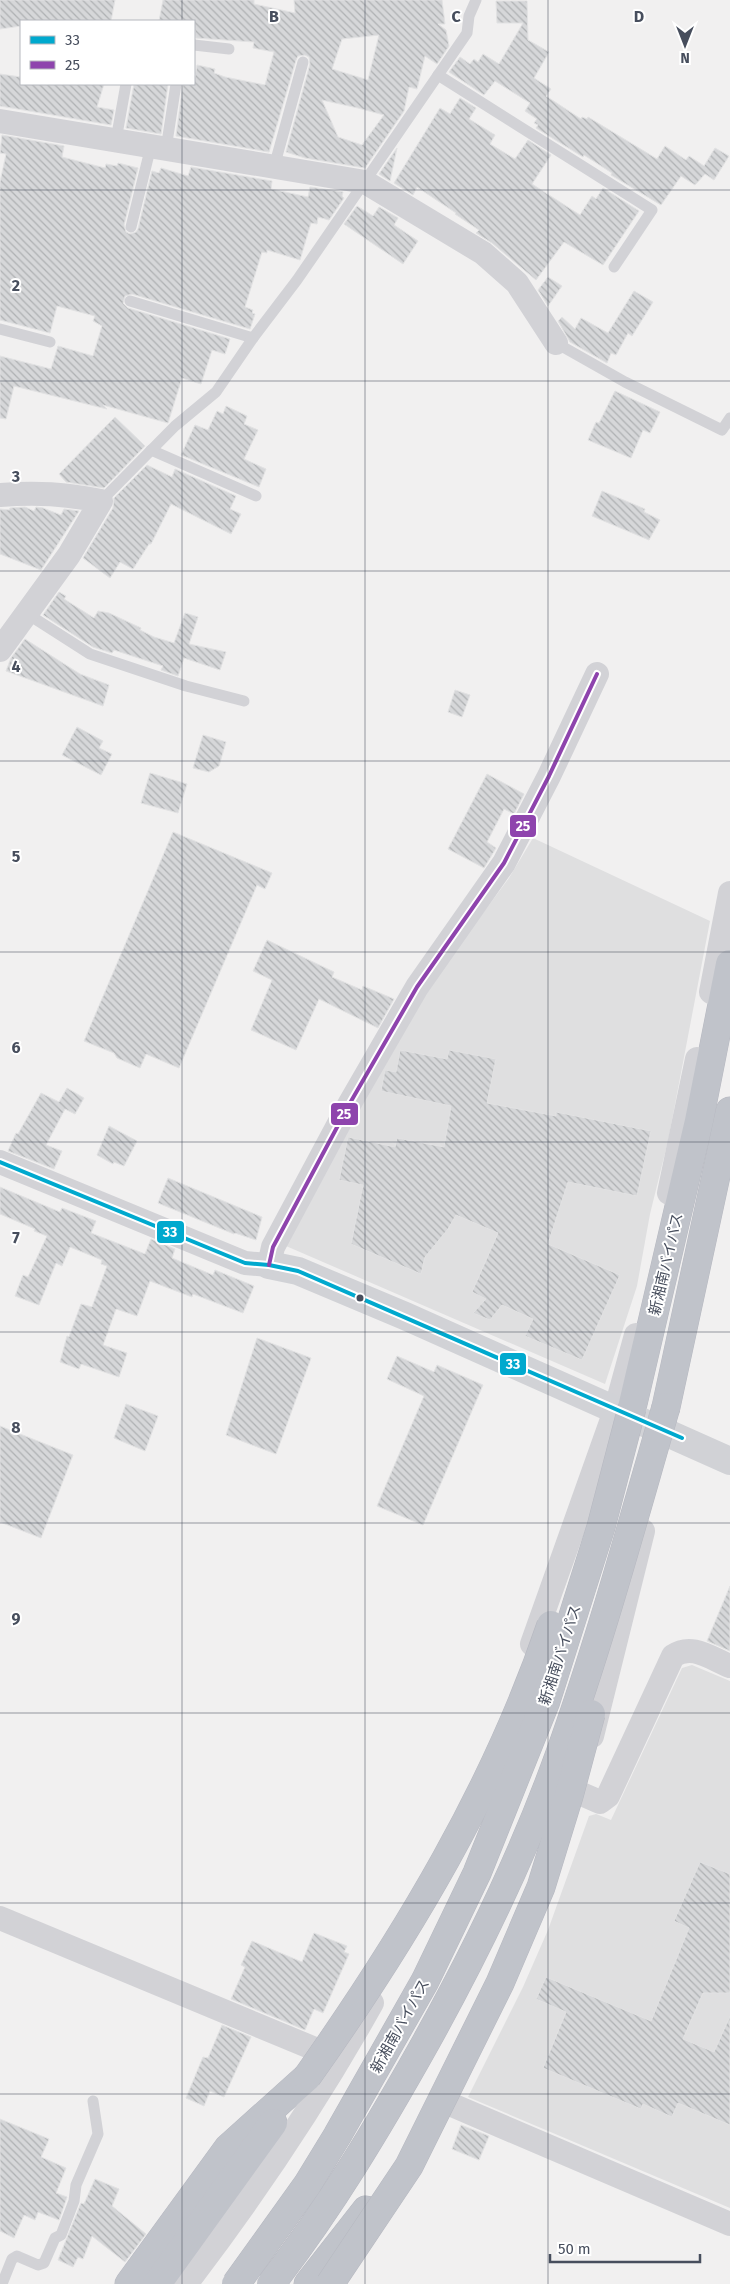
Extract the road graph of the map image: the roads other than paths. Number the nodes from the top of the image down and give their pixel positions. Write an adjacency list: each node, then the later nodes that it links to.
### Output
1 (476, 0): 5 (lane)
2 (195, 45): 3 (lane)
3 (229, 49)
4 (303, 62): 11 (lane)
5 (438, 75): 12 (lane); 14 (lane)
6 (126, 85): 9 (lane)
7 (176, 85): 10 (lane)
8 (0, 121): 9 (street)
9 (116, 140): 10 (street)
10 (159, 148): 11 (street); 13 (lane)
11 (274, 167): 12 (street)
12 (365, 182): 17 (lane); 19 (street)
13 (131, 227)
14 (614, 267)
15 (130, 301): 17 (lane)
16 (0, 329): 18 (lane)
17 (253, 338): 21 (lane)
18 (50, 342)
19 (556, 343): 20 (lane)
20 (730, 418)
21 (151, 450): 23 (lane); 24 (lane)
22 (0, 495): 24 (street)
23 (256, 496)
24 (101, 501): 25 (street)
25 (26, 613): 26 (street); 28 (lane)
26 (0, 650)
27 (597, 674): 34 (street)
28 (244, 701)
29 (730, 893): 35 (street)
30 (730, 964): 35 (highway, 新湘南バイパス)
31 (730, 1112): 36 (highway, 新湘南バイパス)
32 (730, 1148): 36 (street)
33 (0, 1162): 34 (street)
34 (269, 1264): 35 (street)
35 (624, 1408): 36 (street); 41 (street); 42 (highway, bridge); 50 (highway, 新湘南バイパス, bridge)
36 (667, 1420): 37 (street); 39 (street); 44 (highway, bridge); 51 (highway, 新湘南バイパス, bridge)
37 (730, 1461)
38 (730, 1666): 39 (street)
39 (577, 1792): 44 (street)
40 (0, 1918): 41 (street)
41 (339, 2060): 49 (street)
42 (307, 2077): 47 (highway); 48 (highway)
43 (93, 2101): 46 (lane)
44 (438, 2110): 45 (street); 52 (highway, bridge); 53 (highway, bridge)
45 (730, 2224)
46 (2, 2284)
47 (129, 2284)
48 (158, 2284)
49 (186, 2284)
50 (236, 2284)
51 (271, 2284)
52 (308, 2284)
53 (330, 2284)

